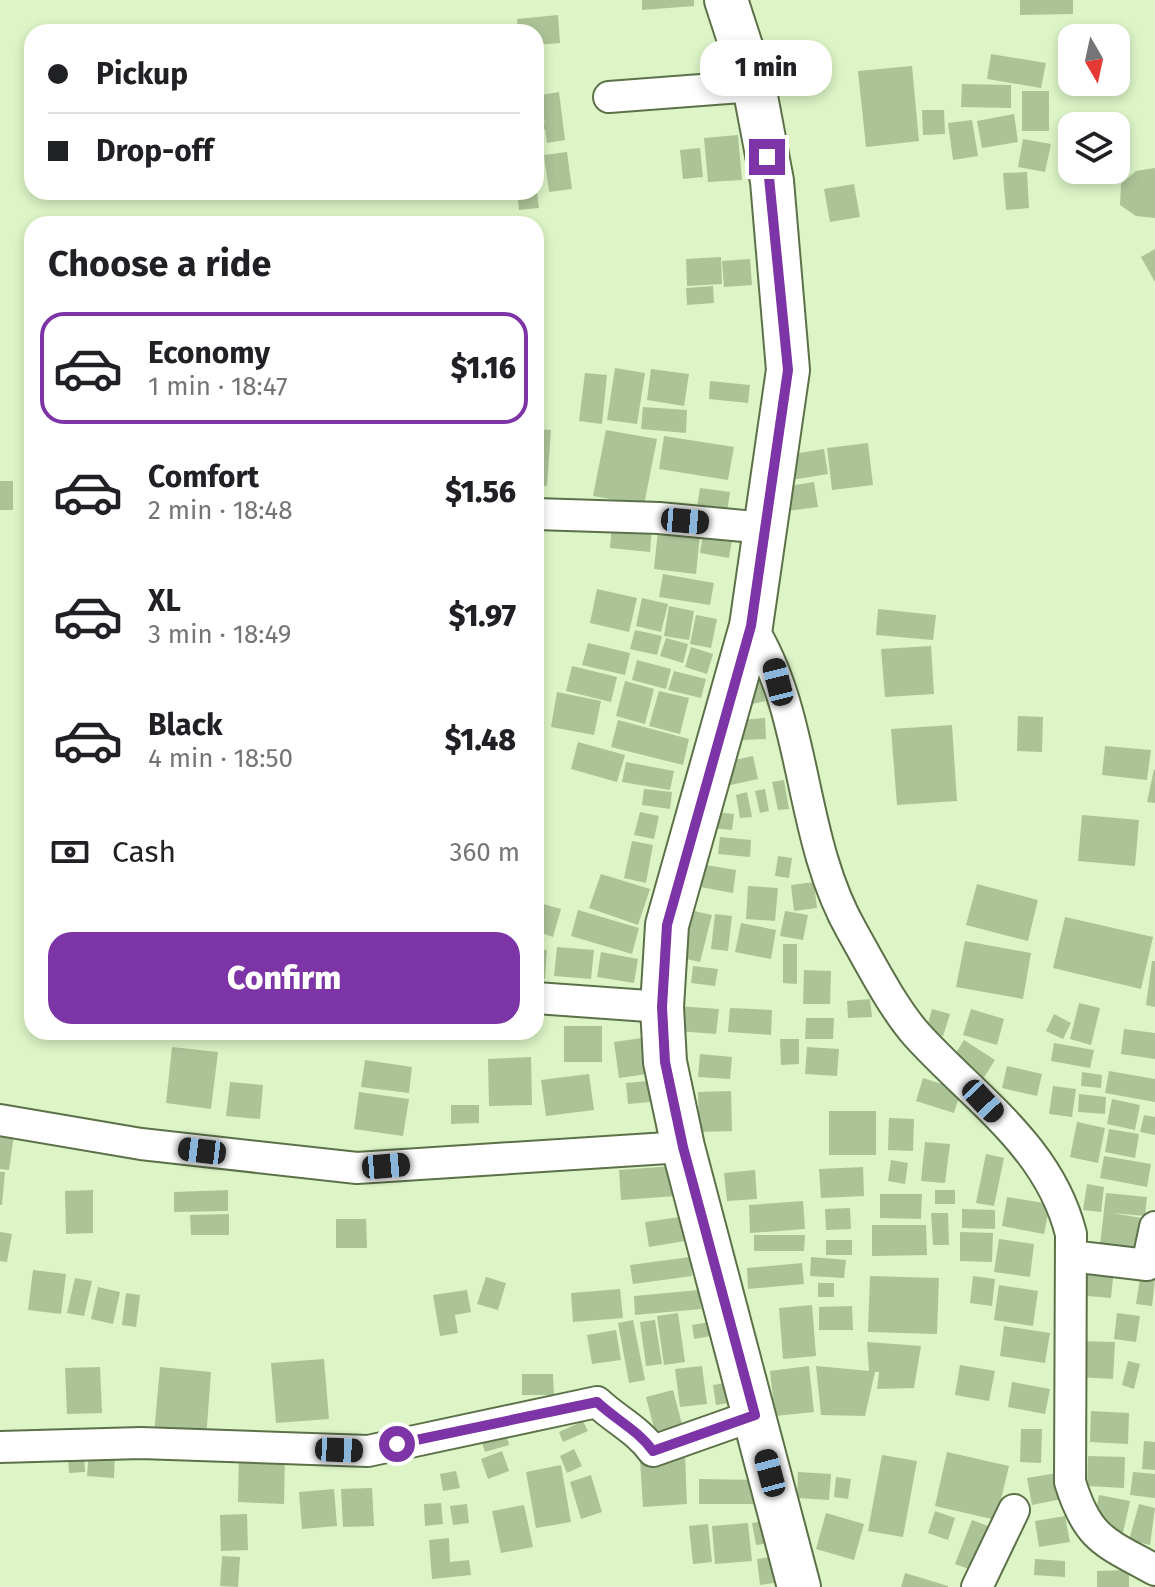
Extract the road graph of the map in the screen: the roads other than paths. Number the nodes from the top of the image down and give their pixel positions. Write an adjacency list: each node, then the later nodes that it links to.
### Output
1 (726, 0): 2 (street)
2 (754, 86): 3 (street); 5 (street)
3 (609, 97)
4 (544, 514): 5 (street)
5 (765, 528): 6 (street)
6 (751, 626): 8 (street); 12 (street)
7 (544, 999): 8 (street)
8 (662, 1007): 10 (street)
9 (0, 1120): 10 (street)
10 (683, 1147): 13 (street)
11 (1155, 1227): 12 (street)
12 (1071, 1256): 16 (street)
13 (755, 1415): 14 (street); 17 (street)
14 (0, 1447)
15 (1014, 1510): 18 (street)
16 (1155, 1570)
17 (799, 1587)
18 (977, 1587)

